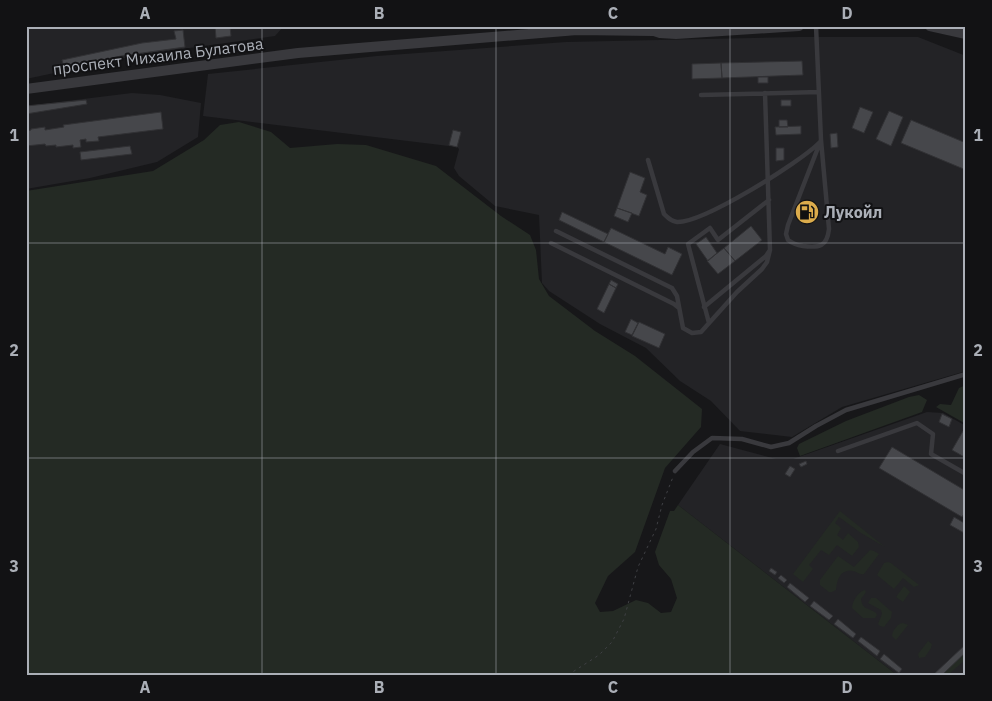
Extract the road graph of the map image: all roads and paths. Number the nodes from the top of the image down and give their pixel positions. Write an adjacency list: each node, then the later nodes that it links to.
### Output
1 (642, 26): 5 (street)
2 (798, 26): 5 (street)
3 (816, 26): 8 (lane)
4 (930, 26): 6 (street)
5 (653, 31): 7 (street, проспект Михаила Булатова)
6 (966, 34)
7 (26, 89)
8 (818, 92): 9 (lane); 11 (lane)
9 (765, 93): 10 (lane); 13 (lane)
10 (701, 95)
11 (821, 140): 11 (lane); 13 (lane)
12 (648, 160): 13 (lane)
13 (769, 180): 14 (lane)
14 (769, 200): 17 (lane); 18 (lane)
15 (556, 231): 19 (lane)
16 (551, 243): 19 (lane)
17 (770, 250): 18 (lane); 20 (lane)
18 (704, 307): 20 (lane)
19 (680, 310): 20 (lane)
20 (709, 323)
21 (966, 374): 23 (lane)
22 (838, 451): 24 (lane)
23 (676, 471): 25 (path)
24 (966, 474)
25 (568, 675)

